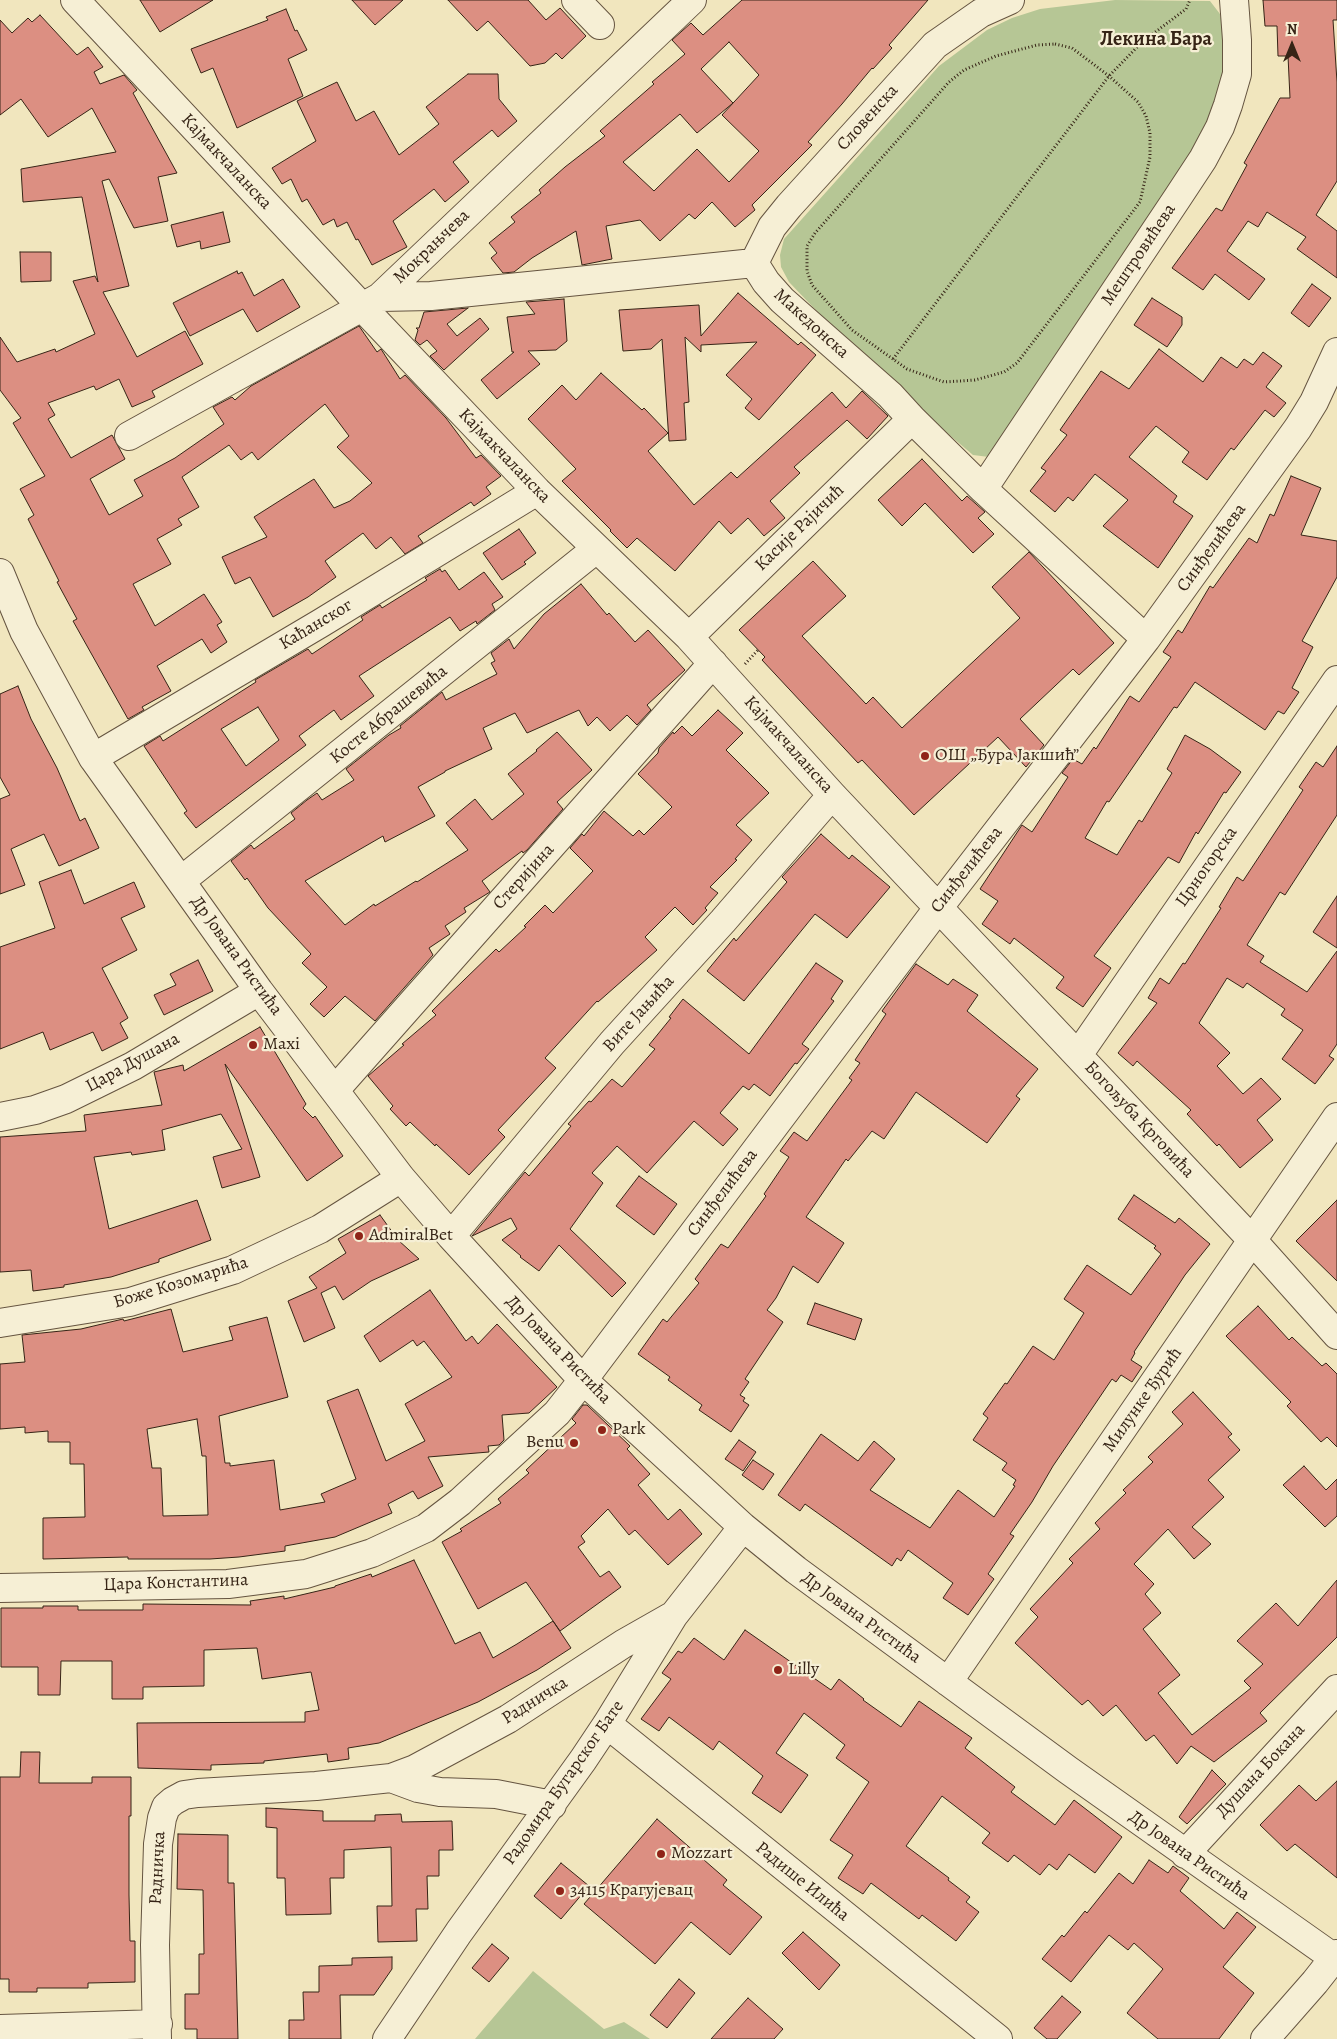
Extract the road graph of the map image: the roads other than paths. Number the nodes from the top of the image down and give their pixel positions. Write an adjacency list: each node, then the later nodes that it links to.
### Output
1 (76, 0): 8 (street, Кајмакчаланска)
2 (576, 0): 6 (street)
3 (692, 0): 8 (street, Мокрањчева)
4 (1010, 0): 7 (street, Словенска)
5 (1234, 0): 12 (street, Мештровићева)
6 (600, 25)
7 (754, 263): 8 (street); 10 (street, Македонска)
8 (372, 303): 11 (street, Мокрањчева); 13 (street, Кајмакчаланска)
9 (1337, 352): 17 (street, Синђелићева)
10 (912, 419): 12 (street, Македонска); 16 (street, Касије Рајичић)
11 (130, 436)
12 (983, 489): 17 (street, Македонска)
13 (537, 491): 14 (street, Кајмакчаланска); 20 (street, Каћанског)
14 (596, 549): 16 (street, Кајмакчаланска); 22 (street, Косте Абрашевића)
15 (0, 573): 20 (street, Др Јована Ристића)
16 (689, 637): 18 (street, Кајмакчаланска)
17 (1146, 639): 23 (street, Синђелићева)
18 (713, 663): 21 (street, Кајмакчаланска); 26 (street, Стеријина)
19 (1337, 680): 25 (street, Црногорска)
20 (93, 758): 22 (street, Др Јована Ристића)
21 (832, 795): 23 (street, Кајмакчаланска); 30 (street, Вите Јањића)
22 (182, 880): 24 (street, Др Јована Ристића)
23 (939, 907): 25 (street, Богољуба Крговића); 34 (street, Синђелићева)
24 (259, 991): 26 (street, Др Јована Ристића); 27 (street, Цара Душана)
25 (1078, 1054): 31 (street, Богољуба Крговића)
26 (335, 1090): 29 (street, Др Јована Ристића)
27 (0, 1117)
28 (1337, 1117): 31 (street, Милунке Ђурић)
29 (402, 1178): 30 (street, Др Јована Ристића); 32 (street, Боже Козомарића)
30 (451, 1236): 34 (street, Др Јована Ристића)
31 (1253, 1241): 33 (street, Богољуба Крговића); 38 (street, Милунке Ђурић)
32 (0, 1323)
33 (1337, 1335)
34 (582, 1380): 35 (street, Др Јована Ристића); 36 (street, Цара Константина)
35 (743, 1528): 37 (street, Радомира Бугарског Бате); 38 (street, Др Јована Ристића)
36 (0, 1588)
37 (674, 1615): 40 (street, Радомира Бугарског Бате); 41 (street, Радничка)
38 (948, 1682): 43 (street, Др Јована Ристића)
39 (1337, 1689): 43 (street, Душана Бокана)
40 (607, 1724): 42 (street, Радомира Бугарског Бате); 48 (street, Радише Илића)
41 (390, 1778): 42 (street, Радничка); 46 (street, Радничка)
42 (552, 1805): 47 (street, Радомира Бугарског Бате)
43 (1185, 1854): 44 (street, Др Јована Ристића)
44 (1336, 1957): 49 (street)
45 (0, 2029): 46 (street)
46 (158, 2032)
47 (386, 2039)
48 (998, 2039)
49 (1265, 2039)

